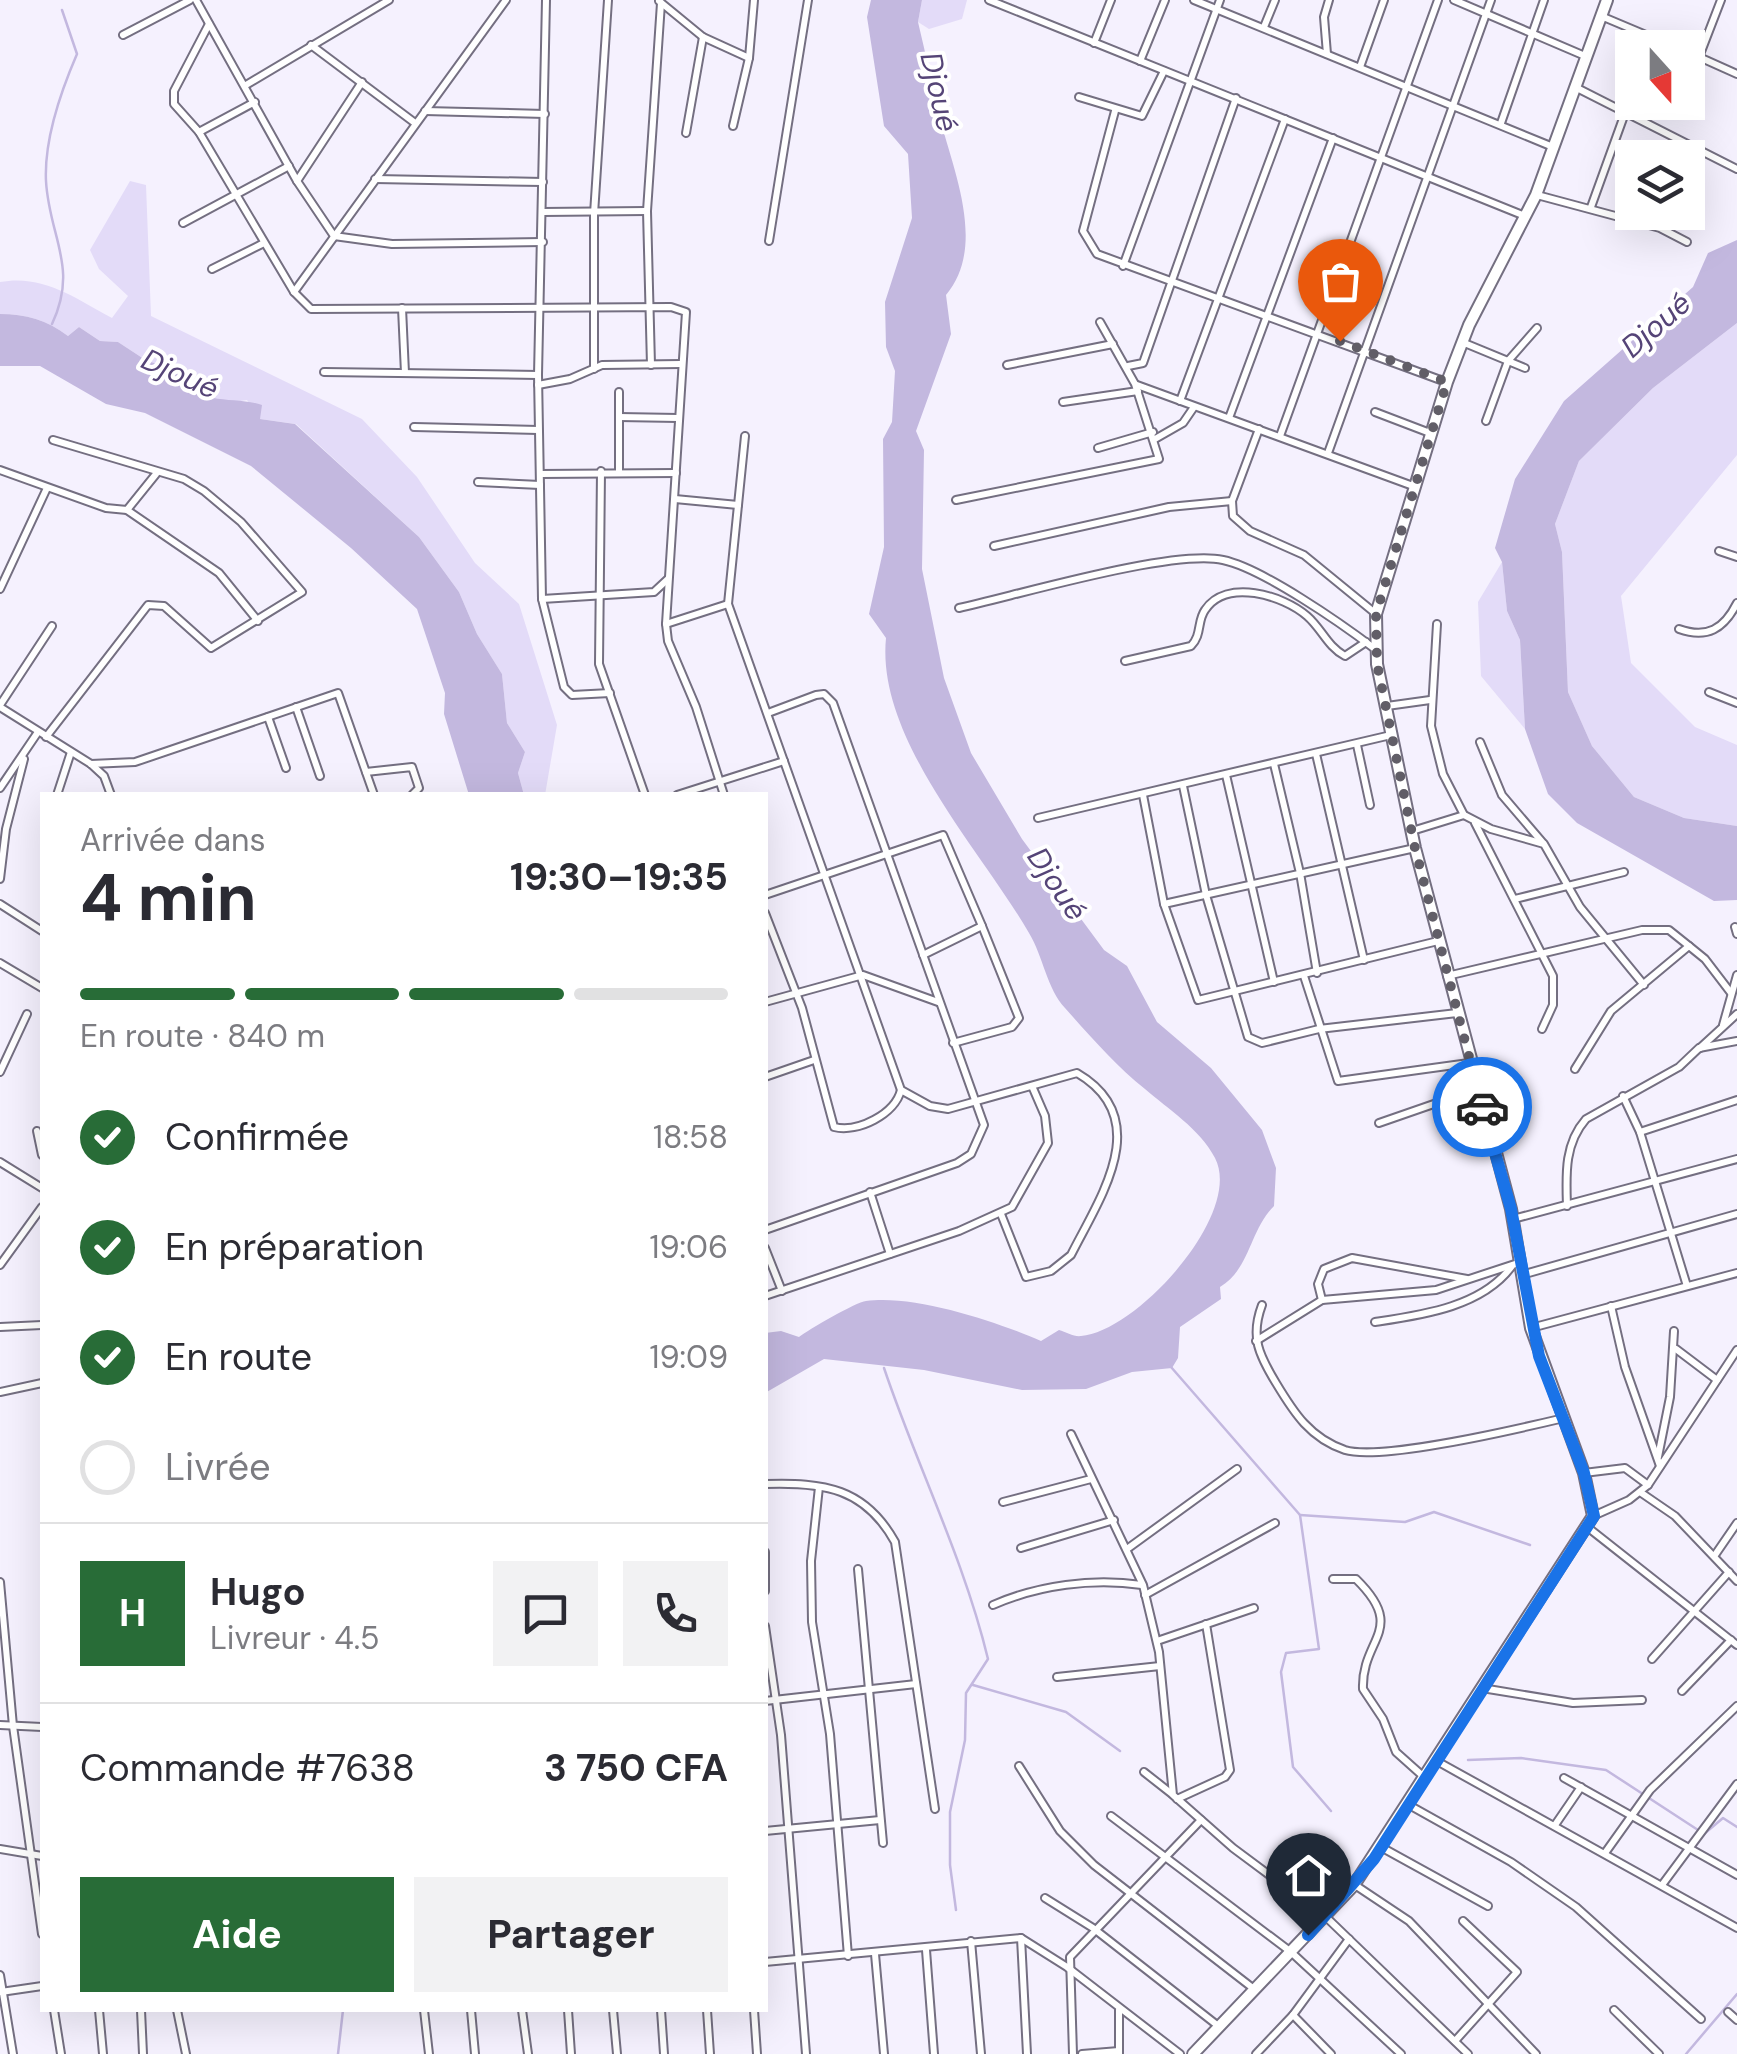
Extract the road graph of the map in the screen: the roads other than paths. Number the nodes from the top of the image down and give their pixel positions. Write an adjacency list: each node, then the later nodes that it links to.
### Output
1 (193, 0): 26 (street); 30 (street)
2 (389, 0): 34 (street)
3 (506, 0): 53 (street)
4 (546, 0): 55 (street)
5 (608, 0): 78 (street)
6 (754, 0): 37 (street)
7 (808, 0): 82 (street)
8 (990, 0): 33 (street)
9 (1111, 0): 33 (street)
10 (1165, 0): 39 (street)
11 (1194, 0): 23 (street)
12 (1220, 0): 23 (street)
13 (1275, 0): 27 (street)
14 (1329, 0): 35 (street)
15 (1384, 0): 40 (street)
16 (1438, 0): 46 (street)
17 (1454, 0): 24 (street)
18 (1491, 0): 24 (street)
19 (1544, 0): 29 (street)
20 (1606, 0): 25 (street)
21 (1721, 0): 32 (street)
22 (660, 1): 31 (street); 76 (street)
23 (1216, 10): 27 (street); 43 (street)
24 (1486, 13): 29 (street); 51 (street)
25 (1601, 16): 28 (street); 36 (street)
26 (209, 24): 45 (street); 62 (street)
27 (1264, 28): 35 (street)
28 (1634, 30)
29 (1534, 33): 36 (street); 60 (street)
30 (123, 35)
31 (702, 37): 37 (street); 63 (street)
32 (1705, 41)
33 (1094, 43): 39 (street)
34 (312, 45): 44 (street); 45 (street)
35 (1327, 54): 40 (street)
36 (1586, 56): 47 (street)
37 (748, 58): 61 (street)
38 (1705, 60): 42 (street)
39 (1140, 61): 41 (street)
40 (1360, 67): 46 (street)
41 (1164, 71): 43 (street); 54 (street)
42 (1737, 74)
43 (1189, 81): 49 (street); 86 (street)
44 (362, 82): 59 (street); 71 (street)
45 (246, 85): 50 (street)
46 (1407, 87): 51 (street); 66 (street)
47 (1575, 87): 52 (street); 65 (street)
48 (1079, 97): 54 (street)
49 (1236, 98): 56 (street); 88 (street)
50 (256, 102): 62 (street); 67 (street)
51 (1455, 104): 60 (street); 69 (street)
52 (1615, 108)
53 (424, 111): 55 (street); 59 (street)
54 (1116, 112): 86 (street)
55 (545, 114): 72 (street)
56 (1284, 119): 64 (street); 90 (street)
57 (1622, 120): 75 (street)
58 (1639, 120): 68 (street)
59 (415, 123): 70 (street)
60 (1501, 123): 65 (street)
61 (733, 126)
62 (199, 132): 73 (street)
63 (686, 133)
64 (1333, 138): 66 (street); 95 (street)
65 (1554, 147): 74 (street)
66 (1382, 157): 69 (street); 98 (street)
67 (289, 166): 71 (street); 73 (street)
68 (1737, 170)
69 (1429, 176): 79 (street); 101 (street)
70 (374, 179): 72 (street); 81 (street)
71 (297, 180): 81 (street)
72 (543, 182): 77 (street)
73 (236, 195): 80 (street); 85 (street)
74 (1536, 195): 75 (street); 79 (street)
75 (1591, 207): 84 (street)
76 (647, 211): 78 (street); 94 (street)
77 (542, 212): 78 (street); 83 (street)
78 (594, 214): 93 (street)
79 (1526, 216): 99 (street)
80 (183, 223)
81 (334, 236): 83 (street); 89 (street)
82 (768, 241)
83 (543, 242): 92 (street)
84 (1687, 242)
85 (264, 244): 87 (street); 89 (street)
86 (1124, 266): 88 (street)
87 (212, 270)
88 (1172, 282): 90 (street); 106 (street)
89 (294, 292): 91 (street)
90 (1219, 298): 95 (street); 117 (street)
91 (402, 308): 92 (street); 110 (street)
92 (539, 308): 93 (street); 111 (street)
93 (595, 310): 94 (street); 108 (street)
94 (650, 310): 103 (street); 104 (street)
95 (1269, 317): 98 (street); 122 (street)
96 (1100, 322): 100 (street)
97 (1537, 328): 102 (street)
98 (1316, 332): 101 (street); 130 (street)
99 (1462, 342): 102 (street); 112 (street)
100 (1114, 344): 105 (street); 106 (street)
101 (1365, 350): 112 (street); 133 (street)
102 (1508, 361): 107 (street); 123 (street)
103 (681, 364): 104 (street); 121 (street)
104 (651, 365): 108 (street)
105 (1007, 365)
106 (1127, 366): 114 (street)
107 (1524, 368)
108 (594, 369): 113 (street)
109 (324, 372): 110 (street)
110 (404, 373): 111 (street)
111 (538, 374): 113 (street)
112 (1447, 382): 127 (street)
113 (538, 385): 126 (street)
114 (1137, 387): 116 (street); 117 (street); 129 (street)
115 (619, 392): 120 (street)
116 (1064, 402)
117 (1180, 402): 118 (street)
118 (1194, 407): 122 (street); 129 (street)
119 (1375, 412): 127 (street)
120 (619, 417): 121 (street); 136 (street)
121 (678, 418): 139 (street)
122 (1228, 418): 125 (street)
123 (1486, 420)
124 (414, 427): 126 (street)
125 (1259, 429): 130 (street); 146 (street)
126 (538, 430): 138 (street)
127 (1431, 434): 142 (street)
128 (744, 436): 147 (street)
129 (1154, 436): 132 (street); 145 (street)
130 (1280, 436): 133 (street)
131 (54, 440): 137 (street)
132 (1098, 448)
133 (1328, 453): 142 (street)
134 (0, 470): 143 (street)
135 (602, 471): 136 (street); 138 (street); 155 (street)
136 (619, 471): 139 (street)
137 (156, 474): 148 (street); 162 (street)
138 (540, 474): 141 (street)
139 (676, 474): 144 (street)
140 (478, 482): 141 (street)
141 (540, 485): 156 (street)
142 (1413, 486): 161 (street)
143 (47, 488): 148 (street); 153 (street)
144 (674, 499): 147 (street); 152 (street)
145 (956, 500)
146 (1232, 501): 149 (street); 161 (street)
147 (738, 506): 159 (street)
148 (127, 510): 162 (street)
149 (994, 546)
150 (1718, 551): 151 (street)
151 (1737, 556)
152 (668, 579): 154 (street); 157 (street)
153 (0, 589)
154 (654, 592): 155 (street); 157 (street)
155 (599, 593): 156 (street); 170 (street)
156 (542, 599): 170 (street)
157 (668, 602): 163 (street)
158 (1737, 603): 166 (street)
159 (728, 604): 163 (street); 176 (street)
160 (959, 608): 167 (street)
161 (1376, 614): 167 (street)
162 (258, 621): 178 (street)
163 (666, 624): 192 (street)
164 (1437, 624): 171 (street)
165 (52, 626): 173 (street)
166 (1679, 628)
167 (1371, 646): 168 (street); 174 (street)
168 (1125, 661)
169 (1709, 692): 172 (street)
170 (610, 693): 199 (street)
171 (1430, 700): 174 (street); 204 (street)
172 (1737, 702)
173 (0, 706): 178 (street)
174 (1386, 706): 179 (street)
175 (296, 707): 177 (street); 189 (street); 191 (street)
176 (768, 713): 185 (street); 210 (street)
177 (268, 717): 186 (street); 188 (street)
178 (42, 734): 182 (street); 184 (street)
179 (1391, 735): 181 (street); 207 (street)
180 (1480, 742): 208 (street)
181 (1357, 745): 183 (street); 203 (street)
182 (71, 752): 186 (street); 195 (street)
183 (1316, 754): 187 (street); 211 (street)
184 (24, 759): 194 (street); 215 (street)
185 (784, 761): 192 (street); 214 (street)
186 (91, 764): 196 (street)
187 (1274, 764): 190 (street); 213 (street)
188 (286, 768)
189 (366, 772): 197 (street); 198 (street)
190 (1226, 775): 193 (street); 217 (street)
191 (320, 776)
192 (720, 782): 200 (street); 201 (street)
193 (1184, 786): 202 (street); 219 (street)
194 (0, 788)
195 (58, 792)
196 (110, 792)
197 (373, 792)
198 (415, 792)
199 (644, 792)
200 (686, 792)
201 (723, 792)
202 (1143, 794): 205 (street); 222 (street)
203 (1370, 805)
204 (1464, 816): 206 (street); 207 (street)
205 (1038, 818)
206 (1474, 822): 208 (street); 220 (street)
207 (1412, 831): 209 (street)
208 (1544, 844): 216 (street)
209 (1415, 848): 211 (street); 227 (street)
210 (885, 855): 214 (street); 224 (street); 230 (street)
211 (1341, 864): 213 (street); 231 (street)
212 (1624, 872): 216 (street)
213 (1300, 873): 217 (street); 233 (street)
214 (826, 876): 218 (street); 234 (street)
215 (0, 880)
216 (1570, 884): 220 (street); 226 (street)
217 (1254, 885): 219 (street); 238 (street)
218 (768, 894)
219 (1206, 895): 222 (street); 241 (street)
220 (1514, 898): 229 (street)
221 (0, 904): 225 (street)
222 (1164, 904): 241 (street)
223 (768, 921): 242 (street)
224 (982, 926): 230 (street); 253 (street)
225 (40, 931)
226 (1604, 937): 228 (street); 229 (street); 239 (street)
227 (1438, 940): 231 (street); 237 (street)
228 (1689, 946): 239 (street); 243 (street)
229 (1544, 951): 237 (street); 250 (street)
230 (923, 956): 245 (street)
231 (1364, 960): 233 (street)
232 (0, 963): 240 (street)
233 (1317, 973): 236 (street)
234 (864, 974): 242 (street); 245 (street); 262 (street)
235 (1737, 975): 243 (street)
236 (1304, 976): 238 (street); 251 (street)
237 (1447, 976): 247 (street)
238 (1274, 982): 241 (street)
239 (1644, 985): 257 (street)
240 (40, 987)
241 (1233, 991): 251 (street)
242 (795, 992): 244 (street); 255 (street)
243 (1731, 994): 249 (street)
244 (768, 1001)
245 (938, 1002): 253 (street)
246 (27, 1014): 258 (street)
247 (1457, 1014): 251 (street); 256 (street)
248 (1737, 1014): 249 (street)
249 (1723, 1025): 254 (street)
250 (1542, 1029)
251 (1319, 1030): 256 (street)
252 (1737, 1041): 254 (street)
253 (953, 1043): 265 (street)
254 (1699, 1048): 263 (street)
255 (814, 1060): 259 (street); 262 (street)
256 (1468, 1063): 261 (street)
257 (1574, 1069)
258 (0, 1072)
259 (768, 1077)
260 (1032, 1086): 265 (street); 277 (street); 277 (street)
261 (1477, 1089): 266 (street); 279 (street)
262 (901, 1090): 265 (street)
263 (1623, 1096): 268 (street); 275 (street)
264 (1737, 1100): 268 (street)
265 (978, 1102): 274 (street)
266 (1379, 1123)
267 (37, 1131): 269 (street)
268 (1640, 1132): 272 (street)
269 (40, 1145)
270 (1737, 1159): 272 (street)
271 (0, 1162): 273 (street)
272 (1655, 1180): 275 (street); 281 (street)
273 (40, 1187)
274 (870, 1192): 280 (street); 282 (street)
275 (1566, 1206): 279 (street)
276 (40, 1210): 284 (street)
277 (1001, 1214): 282 (street)
278 (1737, 1214): 281 (street)
279 (1513, 1220): 285 (street)
280 (768, 1229)
281 (1672, 1232): 285 (street); 288 (street)
282 (890, 1254): 289 (street)
283 (768, 1256): 289 (street)
284 (0, 1265)
285 (1520, 1267): 287 (street); 294 (street); 297 (street)
286 (1737, 1273): 288 (street)
287 (1469, 1279): 291 (street); 291 (street)
288 (1687, 1286): 293 (street)
289 (782, 1291): 290 (street)
290 (768, 1295)
291 (1322, 1300): 299 (street)
292 (1262, 1305): 299 (street)
293 (1611, 1306): 297 (street); 307 (street)
294 (1375, 1322)
295 (40, 1325): 296 (street)
296 (0, 1327)
297 (1531, 1328): 305 (street)
298 (1674, 1331): 300 (street)
299 (1255, 1341): 305 (street)
300 (1676, 1349): 302 (street); 307 (street)
301 (1737, 1350): 302 (street)
302 (1718, 1380): 307 (street)
303 (40, 1383): 304 (street)
304 (0, 1392)
305 (1564, 1418): 309 (street)
306 (1071, 1434): 310 (street)
307 (1659, 1462): 312 (street)
308 (1237, 1469): 321 (street)
309 (1584, 1473): 312 (street); 317 (street)
310 (1091, 1479): 315 (street); 316 (street)
311 (768, 1484): 313 (street)
312 (1648, 1485): 314 (street)
313 (819, 1487): 340 (street); 344 (street)
314 (1640, 1492): 317 (street); 322 (street)
315 (1003, 1502)
316 (1114, 1520): 320 (street); 321 (street)
317 (1590, 1521): 332 (street); 341 (street)
318 (1737, 1523): 322 (street)
319 (1275, 1524): 329 (street)
320 (1021, 1548)
321 (1128, 1549): 328 (street)
322 (1715, 1555): 324 (street)
323 (858, 1569): 342 (street)
324 (1729, 1572): 326 (street); 332 (street)
325 (1333, 1580): 355 (street)
326 (1737, 1581)
327 (0, 1582): 350 (street)
328 (1144, 1585): 329 (street); 330 (street)
329 (1144, 1594): 334 (street)
330 (993, 1605)
331 (1254, 1608): 333 (street)
332 (1696, 1612): 335 (street); 336 (street)
333 (1206, 1624): 334 (street); 359 (street)
334 (1157, 1641): 338 (street)
335 (1734, 1642): 343 (street)
336 (1652, 1660)
337 (768, 1665): 345 (street)
338 (1160, 1666): 339 (street); 359 (street)
339 (1057, 1677)
340 (916, 1684): 342 (street); 361 (street)
341 (1482, 1688): 346 (street); 352 (street)
342 (869, 1690): 344 (street); 364 (street)
343 (1682, 1691)
344 (825, 1695): 345 (street); 366 (street)
345 (776, 1700): 347 (street); 368 (street)
346 (1642, 1700)
347 (768, 1701)
348 (1737, 1706): 362 (street)
349 (0, 1725): 350 (street)
350 (13, 1726): 351 (street); 375 (street)
351 (40, 1727)
352 (1435, 1760): 355 (street); 367 (street)
353 (1019, 1766): 381 (street)
354 (1144, 1772): 359 (street)
355 (1425, 1777): 360 (street)
356 (1564, 1778): 358 (street)
357 (1737, 1784): 371 (street)
358 (1581, 1787): 362 (street); 367 (street)
359 (1175, 1797): 365 (street)
360 (1409, 1805): 372 (street); 421 (street)
361 (935, 1809)
362 (1633, 1815): 371 (street); 374 (street)
363 (1112, 1816): 377 (street)
364 (880, 1820): 366 (street); 370 (street)
365 (1200, 1820): 377 (street); 384 (street)
366 (839, 1824): 368 (street); 395 (street)
367 (1555, 1826): 374 (street)
368 (789, 1828): 369 (street); 396 (street)
369 (768, 1831)
370 (883, 1843)
371 (1688, 1846): 378 (street); 380 (street)
372 (1381, 1847): 379 (street); 383 (street)
373 (0, 1849): 375 (street)
374 (1606, 1853): 380 (street)
375 (31, 1855): 376 (street); 385 (street)
376 (40, 1856)
377 (1165, 1857): 381 (street); 393 (street)
378 (1737, 1875)
379 (1354, 1884): 384 (street); 404 (street)
380 (1662, 1885): 388 (street)
381 (1131, 1893): 387 (street); 402 (street)
382 (1045, 1898): 387 (street)
383 (1488, 1906)
384 (1326, 1917): 390 (street); 393 (street)
385 (40, 1920)
386 (1463, 1921): 404 (street)
387 (1093, 1928): 398 (street); 423 (street)
388 (1737, 1928)
389 (1021, 1938): 391 (street); 398 (street); 443 (street)
390 (1350, 1939): 400 (street); 424 (street)
391 (971, 1941): 392 (street); 442 (street)
392 (926, 1950): 394 (street); 441 (street)
393 (1291, 1952): 400 (street); 402 (street)
394 (875, 1954): 395 (street); 440 (street)
395 (848, 1956): 396 (street)
396 (797, 1959): 397 (street); 439 (street)
397 (768, 1962)
398 (1067, 1968): 405 (street); 444 (street)
399 (0, 1975): 403 (street)
400 (1320, 1977): 420 (street); 450 (street)
401 (40, 1986): 403 (street)
402 (1254, 1989): 423 (street)
403 (2, 1992): 426 (street)
404 (1487, 2007): 424 (street); 452 (street)
405 (1119, 2010): 425 (street); 446 (street)
406 (1614, 2010): 453 (street)
407 (54, 2012): 427 (street)
408 (98, 2012): 428 (street)
409 (141, 2012): 429 (street)
410 (178, 2012): 430 (street)
411 (424, 2012): 431 (street)
412 (471, 2012): 432 (street)
413 (522, 2012): 433 (street)
414 (568, 2012): 434 (street)
415 (613, 2012): 435 (street)
416 (660, 2012): 436 (street)
417 (707, 2012): 437 (street)
418 (754, 2012): 438 (street)
419 (1728, 2012): 422 (street)
420 (1293, 2016): 448 (street); 449 (street)
421 (1701, 2019)
422 (1737, 2020)
423 (1217, 2026): 447 (street)
424 (1455, 2041): 451 (street)
425 (1119, 2052): 445 (street)
426 (13, 2054)
427 (61, 2054)
428 (104, 2054)
429 (143, 2054)
430 (186, 2054)
431 (429, 2054)
432 (476, 2054)
433 (528, 2054)
434 (571, 2054)
435 (617, 2054)
436 (664, 2054)
437 (710, 2054)
438 (757, 2054)
439 (806, 2054)
440 (884, 2054)
441 (934, 2054)
442 (981, 2054)
443 (1027, 2054)
444 (1074, 2054)
445 (1082, 2054)
446 (1180, 2054)
447 (1193, 2054)
448 (1256, 2054)
449 (1332, 2054)
450 (1401, 2054)
451 (1468, 2054)
452 (1536, 2054)
453 (1659, 2054)

